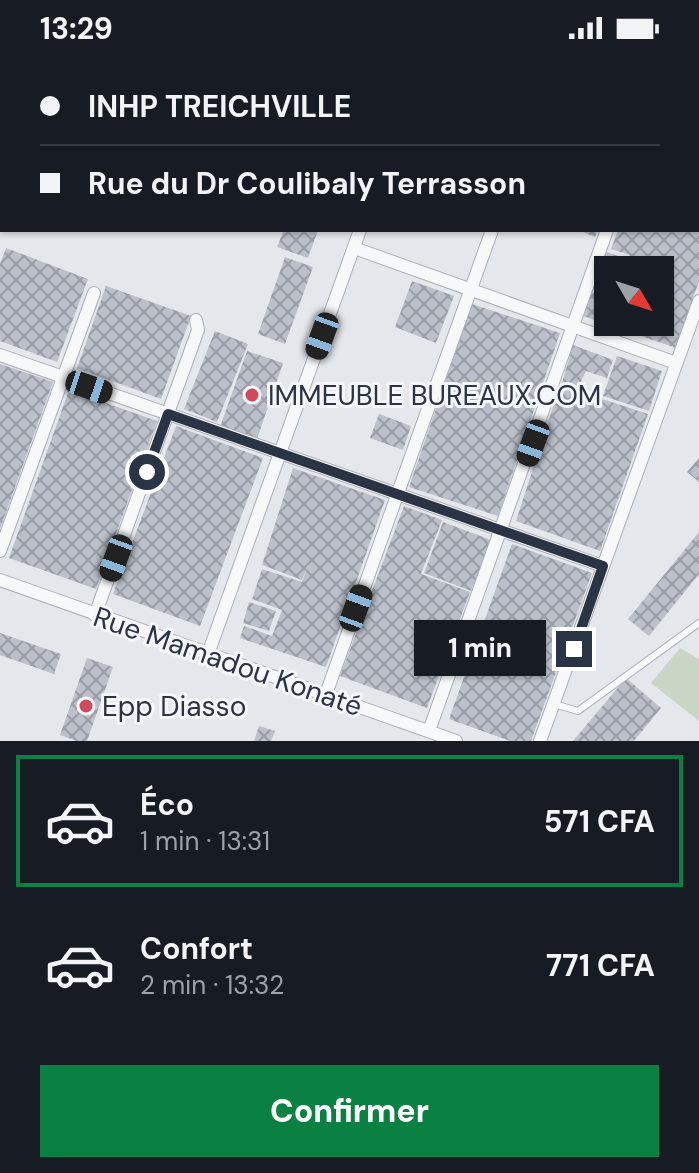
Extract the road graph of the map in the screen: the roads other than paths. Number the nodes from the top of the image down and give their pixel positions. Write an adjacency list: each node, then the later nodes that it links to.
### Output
1 (359, 232): 4 (street)
2 (491, 232): 5 (street)
3 (606, 232): 9 (street)
4 (354, 248): 5 (street); 14 (street)
5 (471, 290): 9 (street); 15 (street)
6 (94, 293): 12 (street)
7 (699, 301): 11 (street)
8 (196, 320): 13 (street)
9 (575, 327): 11 (street); 16 (street)
10 (0, 355): 12 (street)
11 (676, 363): 18 (street)
12 (63, 377): 13 (street); 17 (street)
13 (168, 414): 14 (street); 20 (street)
14 (280, 453): 15 (street); 22 (street)
15 (397, 494): 16 (street); 23 (street)
16 (502, 531): 18 (street); 25 (street)
17 (0, 551)
18 (603, 566): 24 (street)
19 (0, 580): 20 (street, Rue Mamadou Konaté)
20 (95, 615): 22 (street, Rue Mamadou Konaté)
21 (699, 623): 24 (lane)
22 (208, 654): 23 (street, Rue Mamadou Konaté)
23 (326, 694): 25 (street, Rue Mamadou Konaté)
24 (554, 704): 27 (street)
25 (429, 731): 26 (street, Rue Mamadou Konaté)
26 (456, 741)
27 (540, 741)

